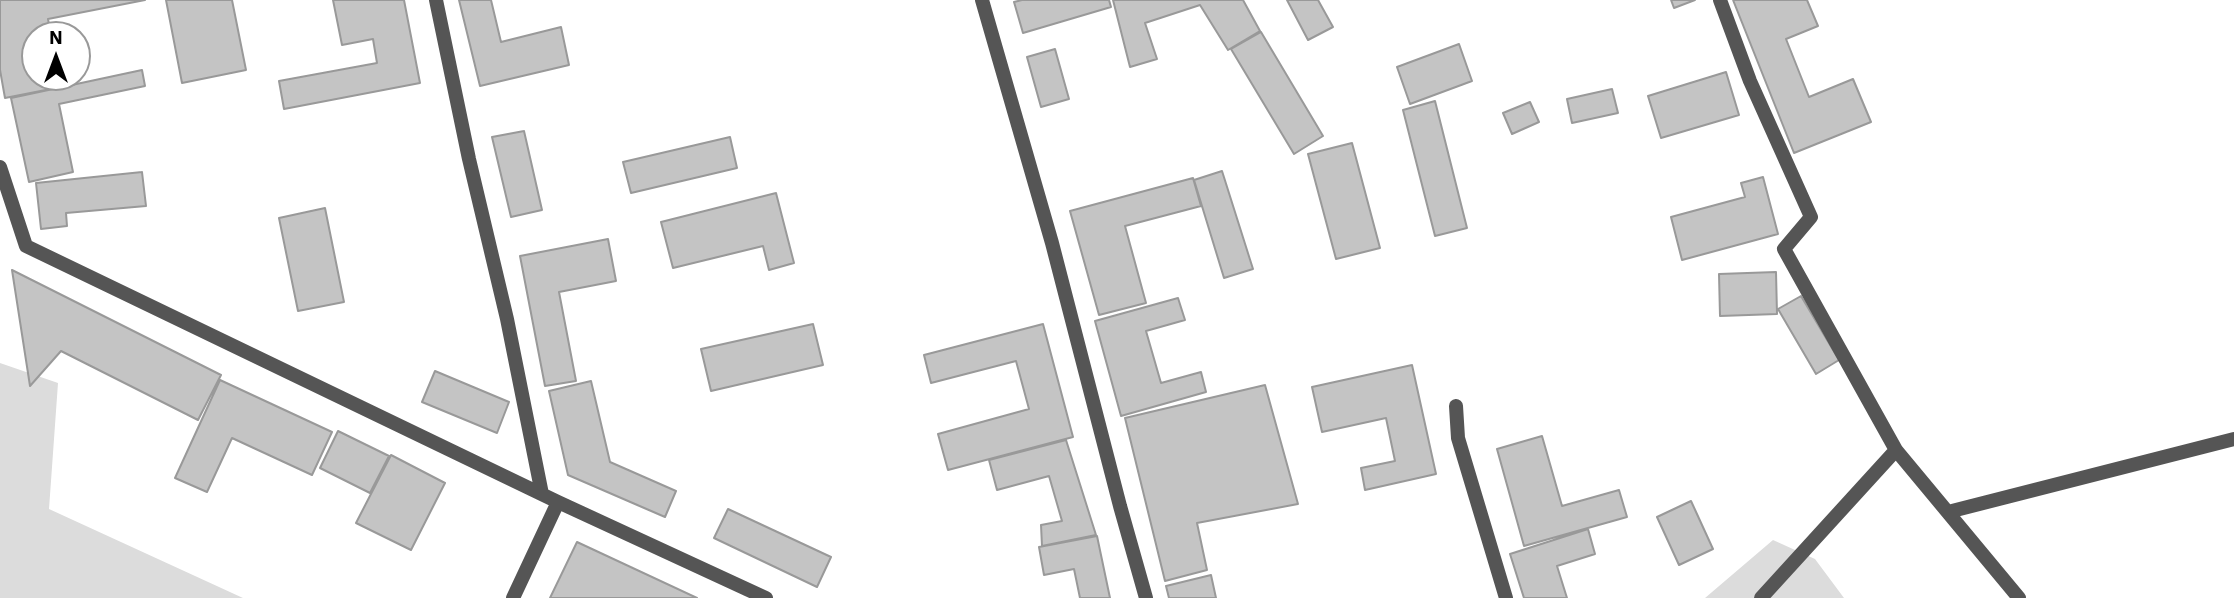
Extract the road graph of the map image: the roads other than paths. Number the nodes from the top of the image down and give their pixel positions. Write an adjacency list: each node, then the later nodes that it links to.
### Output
1 (436, 0): 8 (street)
2 (982, 0): 13 (street)
3 (1720, 0): 7 (street)
4 (0, 167): 8 (street)
5 (1456, 406): 14 (street)
6 (2234, 439): 10 (street)
7 (1896, 450): 10 (street); 15 (street)
8 (542, 494): 9 (street)
9 (558, 502): 11 (street); 12 (street)
10 (1948, 512): 16 (street)
11 (513, 598)
12 (766, 598)
13 (1146, 598)
14 (1506, 598)
15 (1761, 598)
16 (2019, 598)

